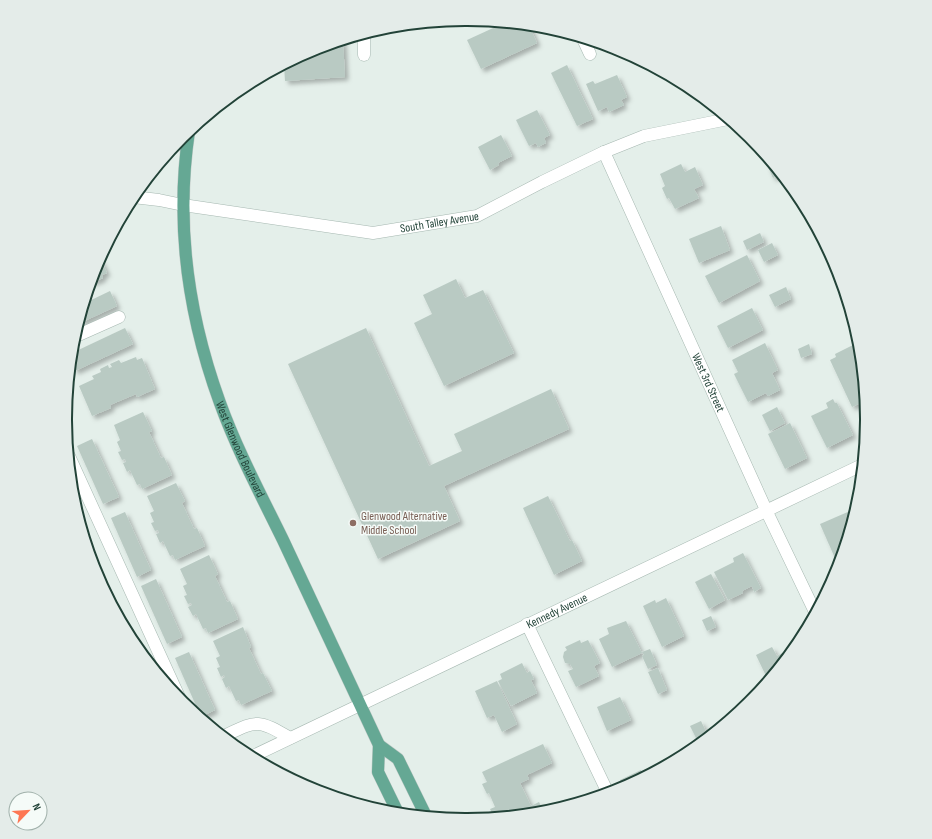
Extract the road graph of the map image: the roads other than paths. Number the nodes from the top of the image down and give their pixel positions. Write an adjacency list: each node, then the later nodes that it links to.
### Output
1 (364, 39): 4 (street)
2 (586, 45): 3 (street)
3 (590, 54)
4 (364, 55)
5 (721, 120): 7 (street, South Talley Avenue)
6 (188, 141): 9 (main road, West Glenwood Boulevard)
7 (604, 152): 9 (street, South Talley Avenue); 14 (street, West 3rd Street)
8 (141, 198): 9 (street, South Talley Avenue)
9 (183, 205): 18 (main road, West Glenwood Boulevard)
10 (119, 318): 11 (street)
11 (82, 334)
12 (856, 468): 14 (street, Kennedy Avenue)
13 (76, 471): 17 (street)
14 (767, 512): 15 (street, West 3rd Street); 16 (street, Kennedy Avenue)
15 (812, 606)
16 (527, 624): 18 (street, Kennedy Avenue); 23 (street)
17 (172, 681)
18 (360, 704): 20 (street, Kennedy Avenue); 21 (main road, West Glenwood Boulevard)
19 (229, 734): 20 (street)
20 (290, 738): 22 (street, Kennedy Avenue)
21 (379, 745): 24 (main road, West Glenwood Boulevard); 25 (main road, West Glenwood Boulevard)
22 (257, 753)
23 (605, 787)
24 (395, 806)
25 (423, 811)

